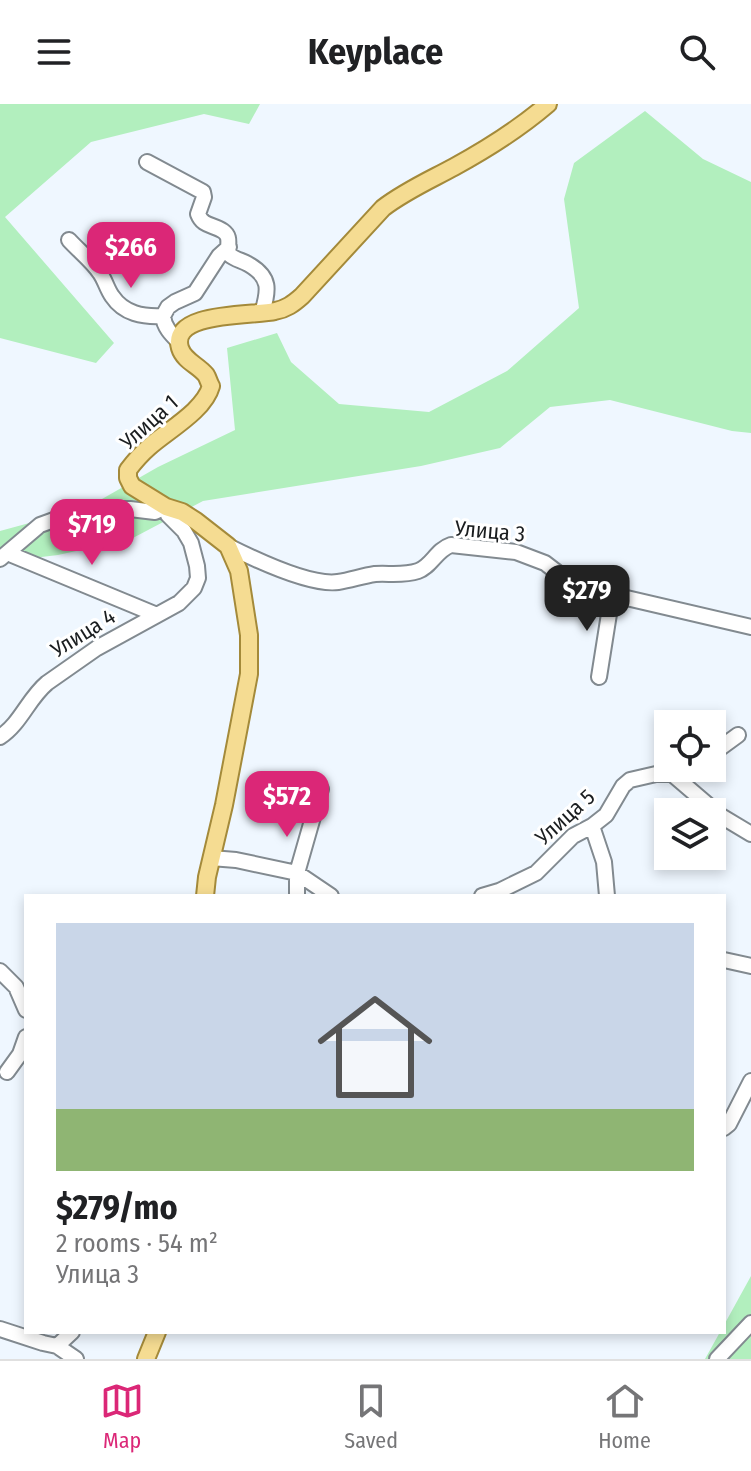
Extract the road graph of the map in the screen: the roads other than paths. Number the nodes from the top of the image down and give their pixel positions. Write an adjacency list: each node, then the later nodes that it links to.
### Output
1 (548, 104): 5 (main road)
2 (147, 162): 4 (street)
3 (69, 240): 6 (street)
4 (229, 247): 5 (street); 6 (street)
5 (262, 313): 7 (main road)
6 (163, 316): 7 (street)
7 (179, 342): 8 (main road, Улица 1)
8 (166, 507): 9 (main road, Улица 1); 10 (street); 12 (street, Улица 4)
9 (228, 546): 11 (street, Улица 3); 23 (main road)
10 (6, 557): 12 (street)
11 (612, 595): 13 (street, Улица 3); 14 (street)
12 (157, 615): 16 (street, Улица 4)
13 (751, 627)
14 (599, 677)
15 (738, 735): 17 (street)
16 (0, 737)
17 (726, 744)
18 (654, 774): 21 (street, Улица 5)
19 (689, 782): 22 (street)
20 (321, 789): 24 (street)
21 (592, 826): 25 (street, Улица 5); 29 (street)
22 (751, 834)
23 (211, 858): 24 (street); 26 (main road)
24 (297, 873): 27 (street); 28 (street)
25 (499, 893)
26 (205, 894)
27 (297, 894)
28 (328, 894)
29 (607, 894)
30 (726, 960): 31 (street)
31 (751, 966)
32 (0, 971): 33 (street)
33 (24, 1005)
34 (24, 1043): 35 (street)
35 (7, 1072)
36 (751, 1081): 37 (street)
37 (726, 1126)
38 (751, 1323): 45 (street)
39 (0, 1329): 42 (street)
40 (70, 1334): 42 (street)
41 (156, 1334): 44 (main road)
42 (57, 1346): 43 (street)
43 (76, 1359)
44 (146, 1359)
45 (717, 1359)

